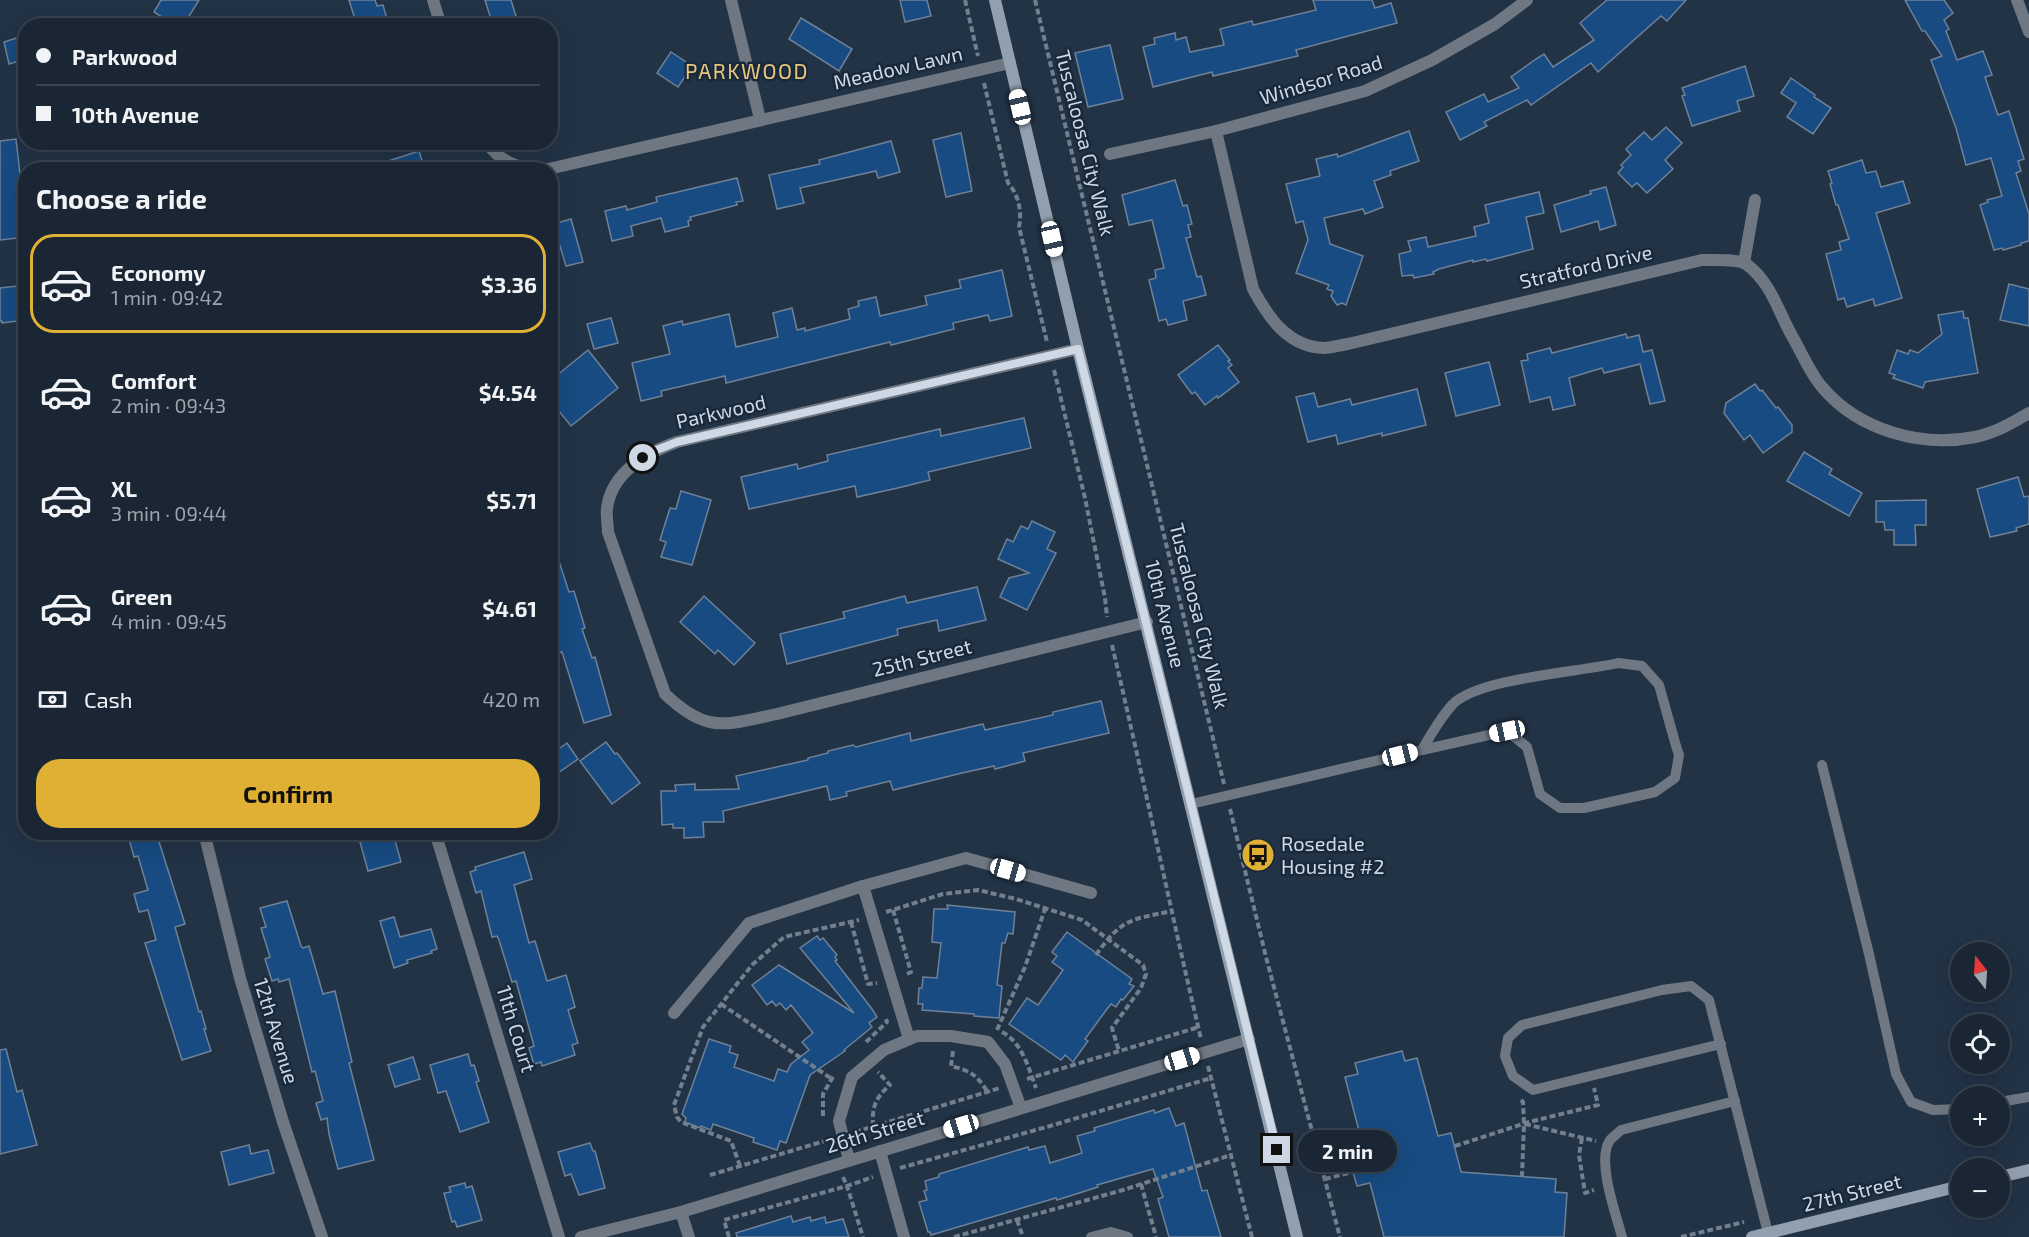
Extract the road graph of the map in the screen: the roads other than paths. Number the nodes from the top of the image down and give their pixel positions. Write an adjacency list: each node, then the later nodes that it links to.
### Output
1 (433, 0): 6 (street)
2 (731, 0): 9 (street)
3 (994, 0): 8 (main road, 10th Avenue)
4 (1527, 0): 10 (street, Windsor Road)
5 (2017, 0): 7 (street)
6 (439, 18)
7 (2029, 32)
8 (1010, 63): 9 (street, Meadow Lawn); 17 (main road, 10th Avenue)
9 (760, 119): 14 (street, Meadow Lawn)
10 (1216, 131): 12 (street, Windsor Road); 16 (street, Stratford Drive)
11 (492, 150): 13 (street)
12 (1110, 154)
13 (508, 162)
14 (558, 167)
15 (1755, 200): 16 (street)
16 (1744, 262): 18 (street)
17 (1078, 349): 19 (main road, 10th Avenue); 20 (street, Parkwood)
18 (2029, 413)
19 (1147, 622): 20 (street, 25th Street); 23 (main road, 10th Avenue)
20 (706, 722)
21 (1422, 750): 21 (lane); 23 (lane)
22 (1822, 765): 36 (lane)
23 (1191, 804): 30 (main road, 10th Avenue)
24 (206, 840): 44 (street, 12th Avenue)
25 (437, 840): 45 (street, 11th Court)
26 (863, 886): 27 (street); 28 (street); 29 (street)
27 (1091, 893)
28 (674, 1013)
29 (909, 1039): 35 (street); 38 (street)
30 (1249, 1039): 35 (street, 26th Street); 51 (main road, 10th Avenue)
31 (1721, 1044): 31 (lane); 34 (lane)
32 (2029, 1097): 33 (lane)
33 (2010, 1100)
34 (1735, 1101): 43 (lane); 52 (lane)
35 (1021, 1108): 37 (street, 26th Street)
36 (1950, 1109)
37 (880, 1151): 38 (street, 26th Street); 48 (street)
38 (844, 1162): 42 (street, 26th Street)
39 (2029, 1170): 40 (main road)
40 (2010, 1175)
41 (1950, 1188): 43 (main road, 27th Street)
42 (681, 1212): 46 (street, 26th Street); 47 (street)
43 (1768, 1233): 53 (main road, 27th Street)
44 (322, 1237)
45 (559, 1237)
46 (580, 1237)
47 (689, 1237)
48 (904, 1237)
49 (1091, 1237): 50 (lane)
50 (1128, 1237)
51 (1297, 1237)
52 (1622, 1237)
53 (1752, 1237)

